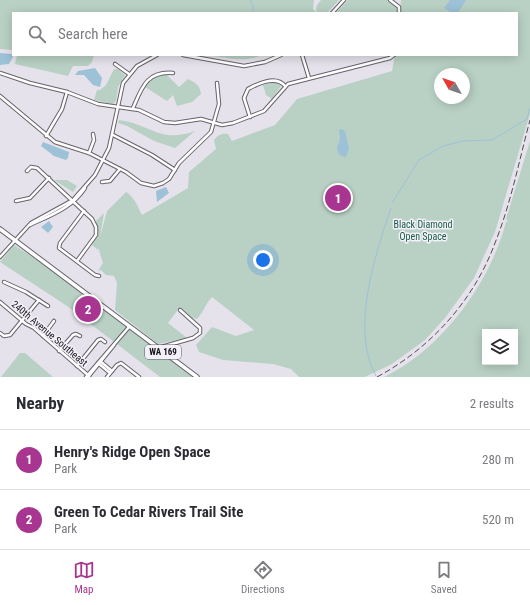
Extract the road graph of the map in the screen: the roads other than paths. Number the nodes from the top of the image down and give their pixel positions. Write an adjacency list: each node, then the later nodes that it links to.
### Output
1 (344, 0): 3 (street)
2 (390, 0): 4 (street)
3 (333, 12)
4 (399, 12)
5 (155, 56): 13 (street)
6 (189, 56): 7 (street)
7 (278, 56)
8 (302, 56): 14 (street)
9 (393, 56): 14 (street)
10 (115, 64): 13 (street)
11 (0, 73): 17 (street)
12 (173, 73): 20 (street)
13 (129, 74): 19 (street)
14 (308, 78): 16 (street)
15 (217, 83): 22 (street)
16 (285, 86): 21 (street); 21 (street)
17 (67, 92): 19 (street); 25 (street)
18 (0, 96): 25 (street)
19 (118, 107): 20 (street); 24 (street)
20 (133, 108): 22 (street)
21 (250, 117): 22 (street)
22 (214, 123): 29 (street)
23 (93, 134): 26 (street)
24 (113, 135): 27 (street); 29 (street)
25 (46, 136): 26 (street)
26 (89, 153): 27 (street)
27 (104, 160): 28 (street); 34 (street)
28 (120, 168): 29 (street); 32 (street)
29 (175, 170)
30 (27, 171): 31 (street)
31 (49, 178): 33 (street); 34 (street)
32 (102, 182)
33 (16, 201)
34 (74, 201): 35 (street); 37 (street)
35 (84, 211): 39 (street); 39 (street)
36 (0, 229): 37 (main road, WA 169)
37 (15, 239): 38 (street); 48 (main road, WA 169)
38 (0, 257)
39 (77, 261): 40 (street)
40 (99, 276)
41 (4, 282): 42 (street)
42 (39, 300): 44 (street); 47 (street)
43 (0, 302): 47 (street, 240th Avenue Southeast)
44 (48, 306)
45 (180, 310): 53 (street)
46 (54, 320): 50 (street)
47 (22, 321): 49 (street); 50 (street, 240th Avenue Southeast)
48 (129, 327): 53 (main road, WA 169); 55 (street)
49 (0, 333)
50 (43, 336): 54 (street, 240th Avenue Southeast)
51 (80, 336): 54 (street)
52 (105, 342): 56 (street)
53 (157, 348): 61 (main road, WA 169)
54 (59, 351): 56 (street, 240th Avenue Southeast)
55 (99, 362): 57 (street); 58 (street)
56 (76, 366): 58 (street, 240th Avenue Southeast)
57 (111, 372): 59 (street); 60 (street)
58 (88, 376)
59 (107, 377)
60 (138, 377)
61 (197, 377)

